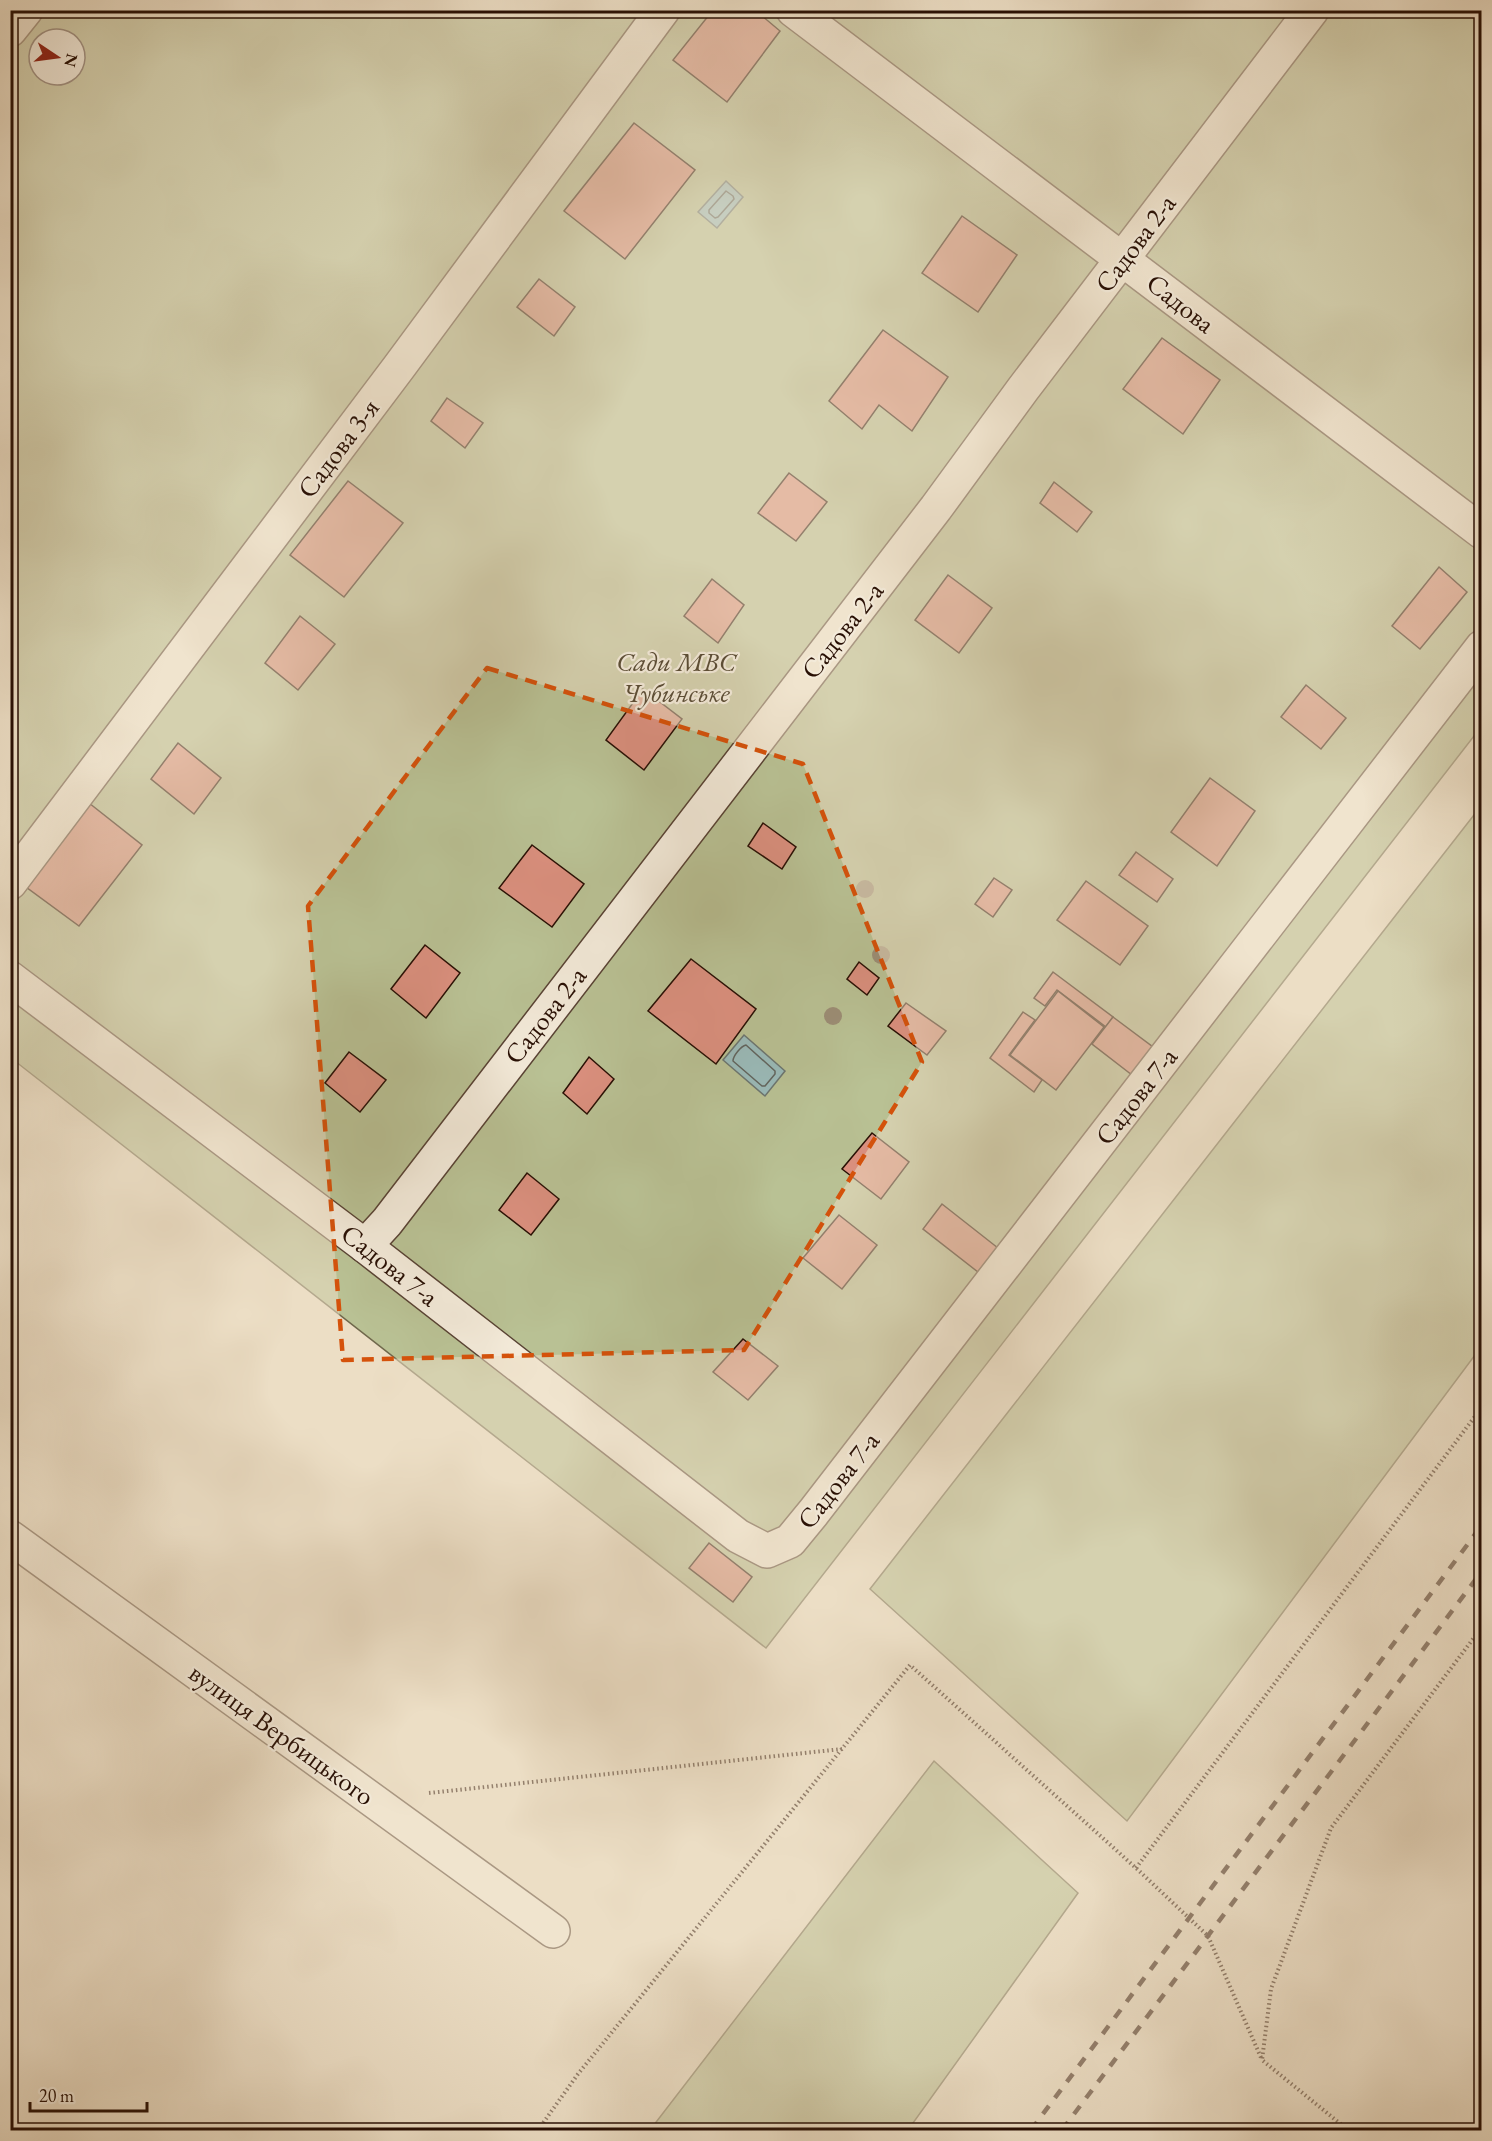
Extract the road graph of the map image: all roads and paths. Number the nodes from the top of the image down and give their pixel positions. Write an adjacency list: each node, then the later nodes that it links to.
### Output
1 (26, 10): 5 (street)
2 (663, 10): 9 (street, Садова 3-я)
3 (793, 10): 6 (street, Садова)
4 (1312, 10): 6 (street, Садова 2-а)
5 (10, 30)
6 (1123, 259): 7 (street, Садова); 11 (street, Садова 2-а)
7 (1482, 532)
8 (1482, 647): 11 (street, Садова 7-а)
9 (10, 883)
10 (10, 978): 11 (street, Садова 7-а)
11 (365, 1246)
12 (1482, 1407): 17 (path)
13 (10, 1537): 16 (street, вулиця Вербицького)
14 (1482, 1627): 19 (path)
15 (842, 1749): 16 (path); 17 (path); 20 (path)
16 (372, 1799): 18 (street, вулиця Вербицького)
17 (1136, 1868): 19 (path)
18 (553, 1931)
19 (1262, 2060): 21 (path)
20 (538, 2130)
21 (1348, 2130)

